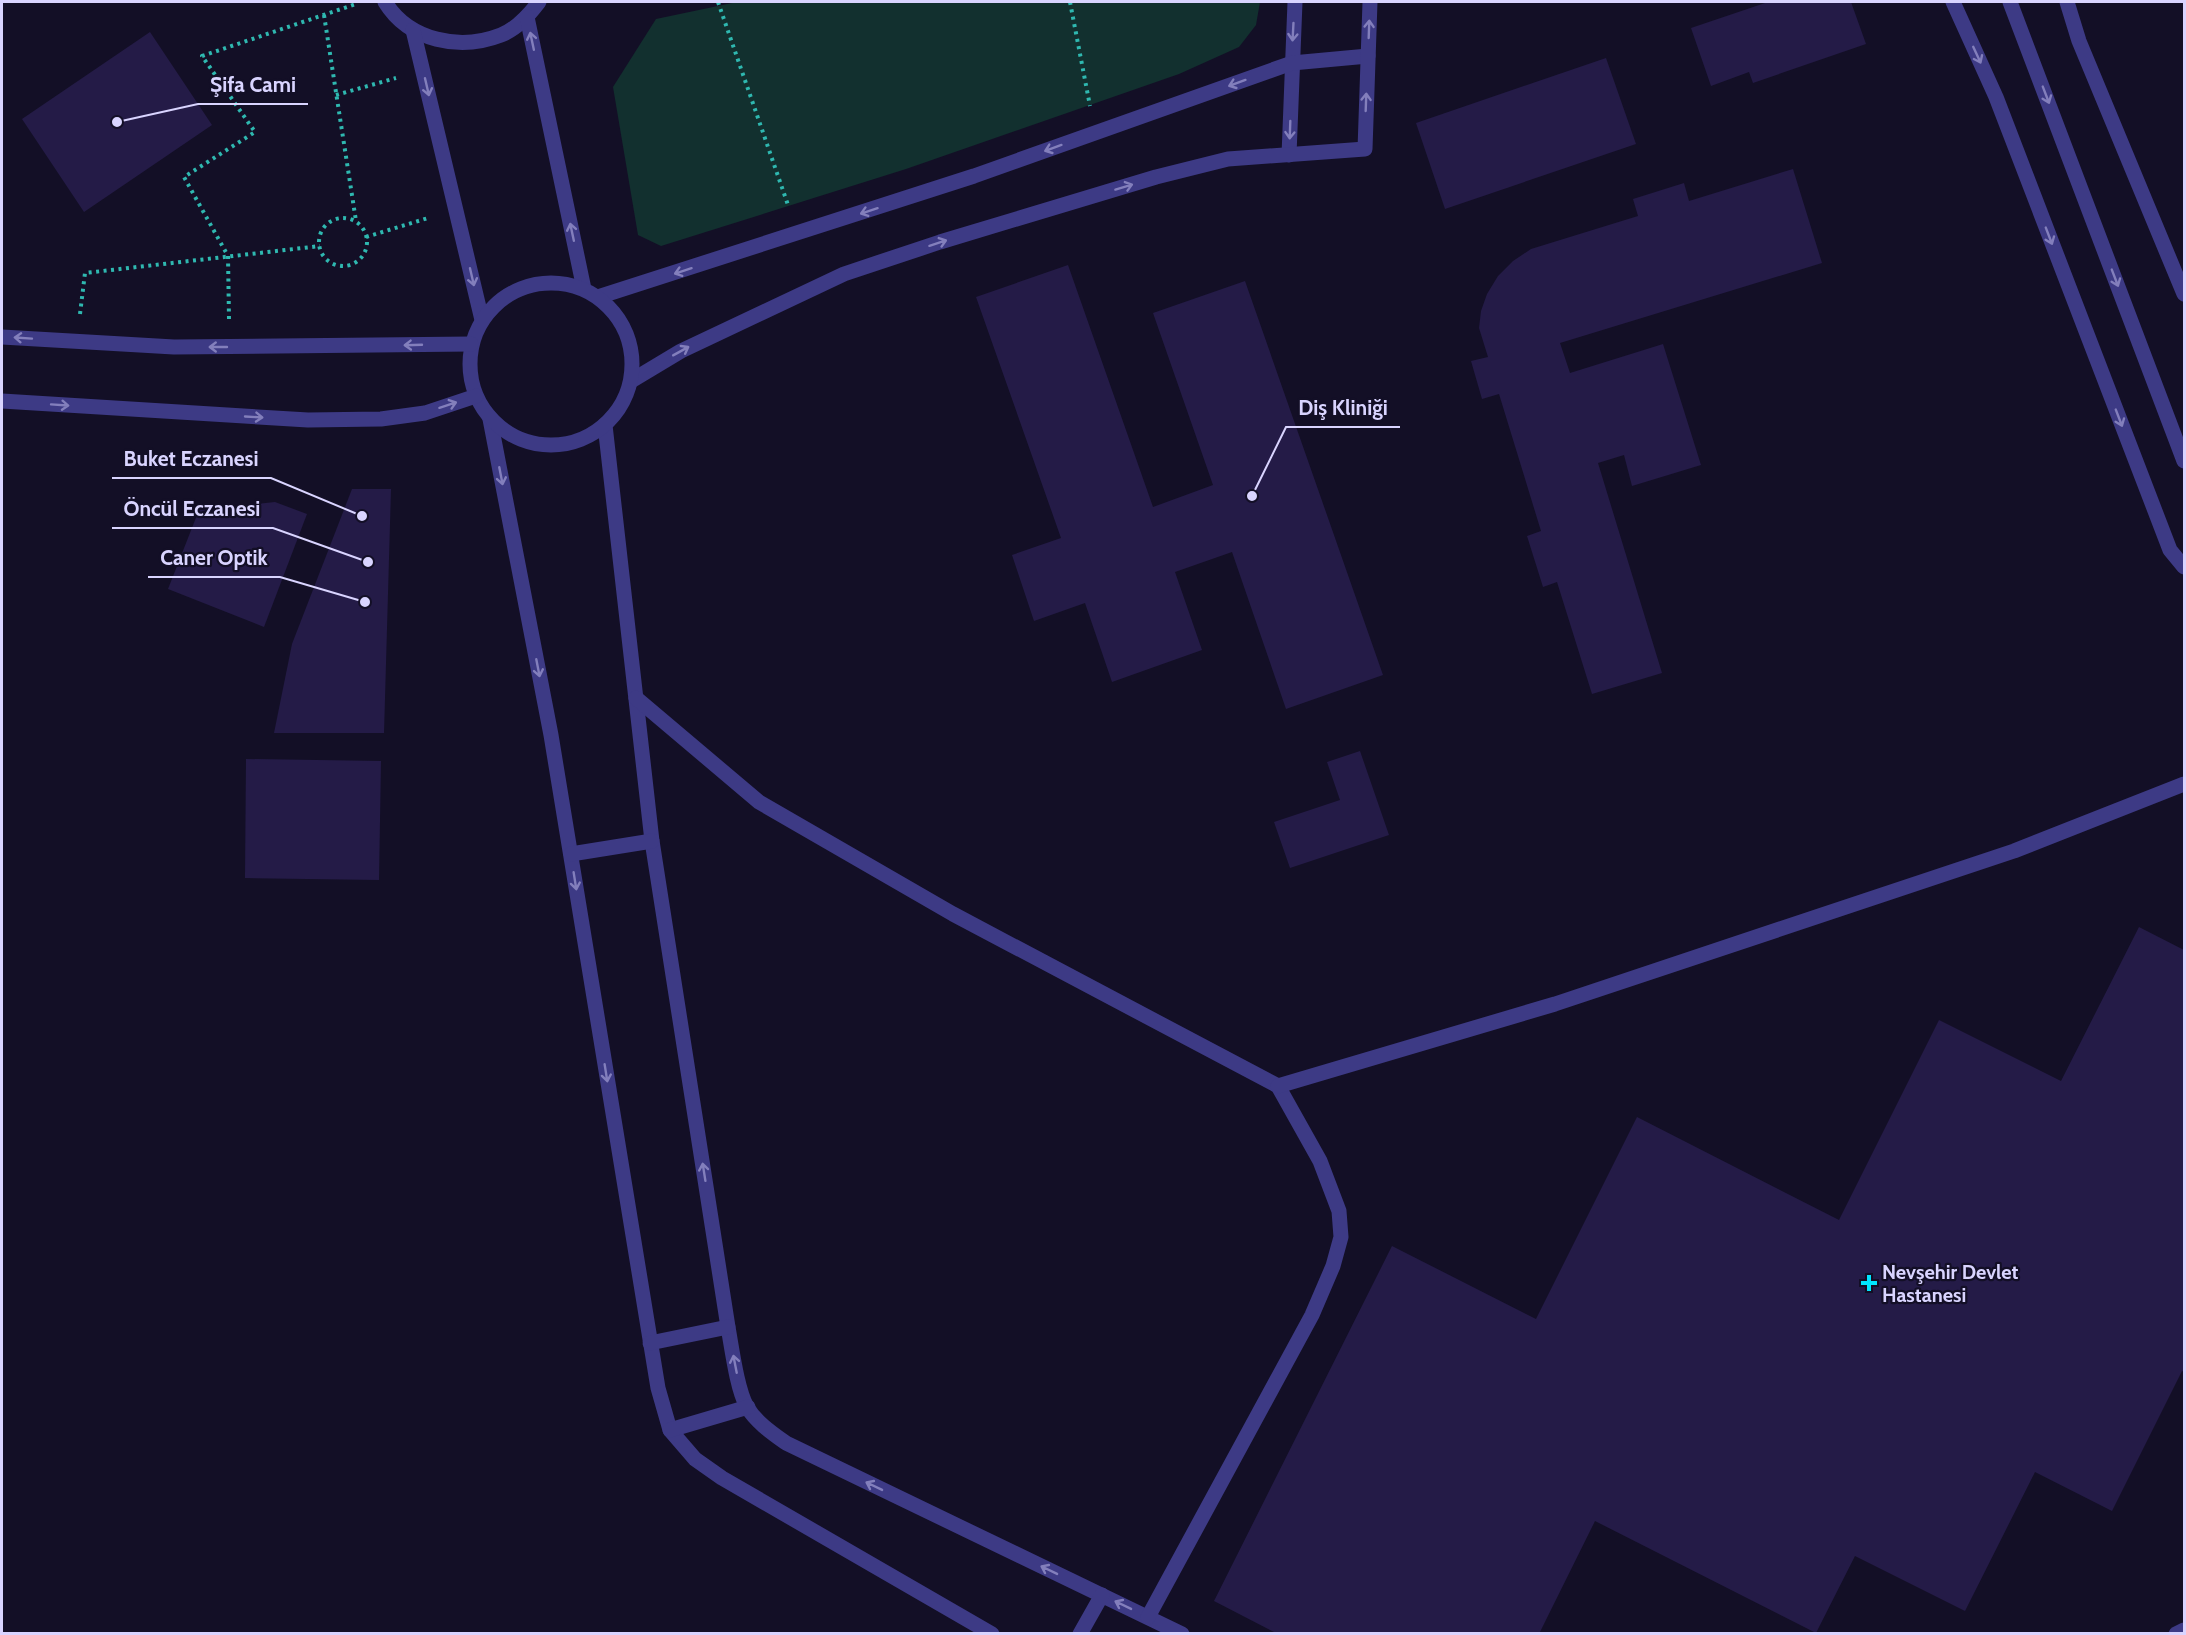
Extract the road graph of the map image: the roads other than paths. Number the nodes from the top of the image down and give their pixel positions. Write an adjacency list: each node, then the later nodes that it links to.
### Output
1 (385, 2): 9 (street)
2 (539, 2): 8 (street)
3 (1295, 2): 11 (street, one-way to 11)
4 (1370, 2): 10 (street, one-way to 4)
5 (1953, 2): 25 (street, one-way to 25)
6 (2010, 2): 24 (street, one-way to 24)
7 (2067, 2): 14 (street)
8 (527, 17): 9 (street); 13 (street, one-way to 8)
9 (413, 30): 16 (street, one-way to 16)
10 (1368, 56): 11 (street); 12 (street, one-way to 10)
11 (1292, 63): 12 (street, one-way to 12); 15 (street, one-way to 15)
12 (1289, 155): 19 (street, one-way to 12)
13 (584, 289): 15 (street); 16 (street)
14 (2184, 294)
15 (598, 297): 19 (street)
16 (482, 320): 18 (street)
17 (2, 337): 18 (street, one-way to 17)
18 (471, 344): 20 (street)
19 (631, 381): 23 (street)
20 (476, 396): 21 (street, one-way to 20); 22 (street)
21 (2, 401)
22 (490, 419): 23 (street); 29 (street, one-way to 29)
23 (605, 425): 26 (street)
24 (2184, 461)
25 (2184, 567)
26 (636, 698): 28 (street); 30 (street)
27 (2184, 784): 30 (street)
28 (652, 842): 29 (street); 31 (street, one-way to 28)
29 (571, 854): 32 (street, one-way to 32)
30 (1278, 1086): 36 (street)
31 (728, 1327): 32 (street); 33 (street, one-way to 31)
32 (650, 1343): 34 (street)
33 (747, 1407): 34 (street); 35 (street, one-way to 33)
34 (670, 1430): 38 (street)
35 (1102, 1595): 36 (street, one-way to 35); 39 (street)
36 (1148, 1617): 40 (street)
37 (2184, 1630): 41 (street)
38 (992, 1634)
39 (1080, 1634)
40 (1182, 1634)
41 (2176, 1634)

